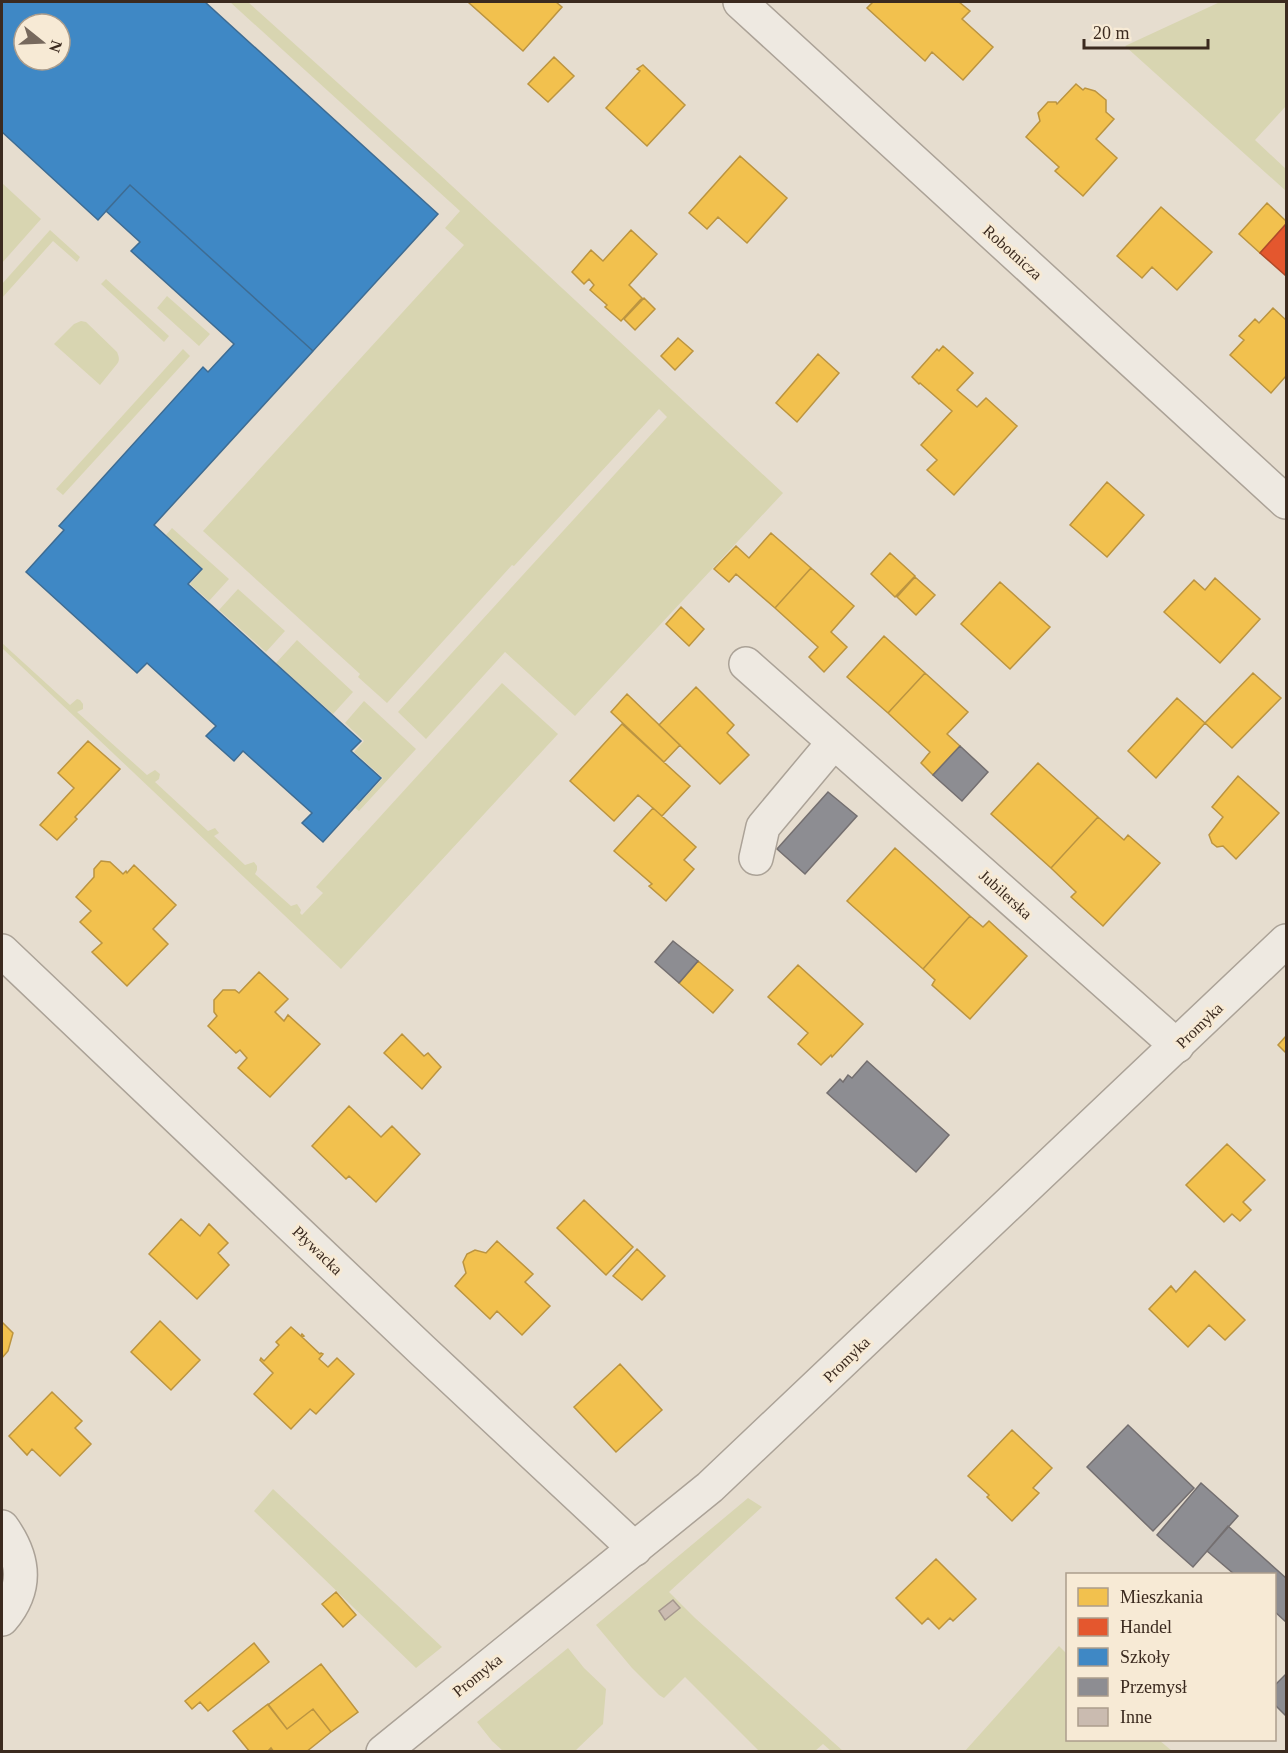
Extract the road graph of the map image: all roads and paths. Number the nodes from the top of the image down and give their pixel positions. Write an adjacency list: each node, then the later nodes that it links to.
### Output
1 (740, 2): 2 (street, Robotnicza)
2 (1287, 502)
3 (746, 664): 4 (street, Jubilerska)
4 (834, 742): 5 (street); 8 (street, Jubilerska)
5 (756, 858)
6 (1287, 941): 8 (street, Promyka)
7 (2, 951): 10 (street, Pływacka)
8 (1177, 1046): 10 (street, Promyka)
9 (2, 1527): 11 (street)
10 (635, 1549): 12 (street, Promyka)
11 (2, 1619)
12 (383, 1752)

